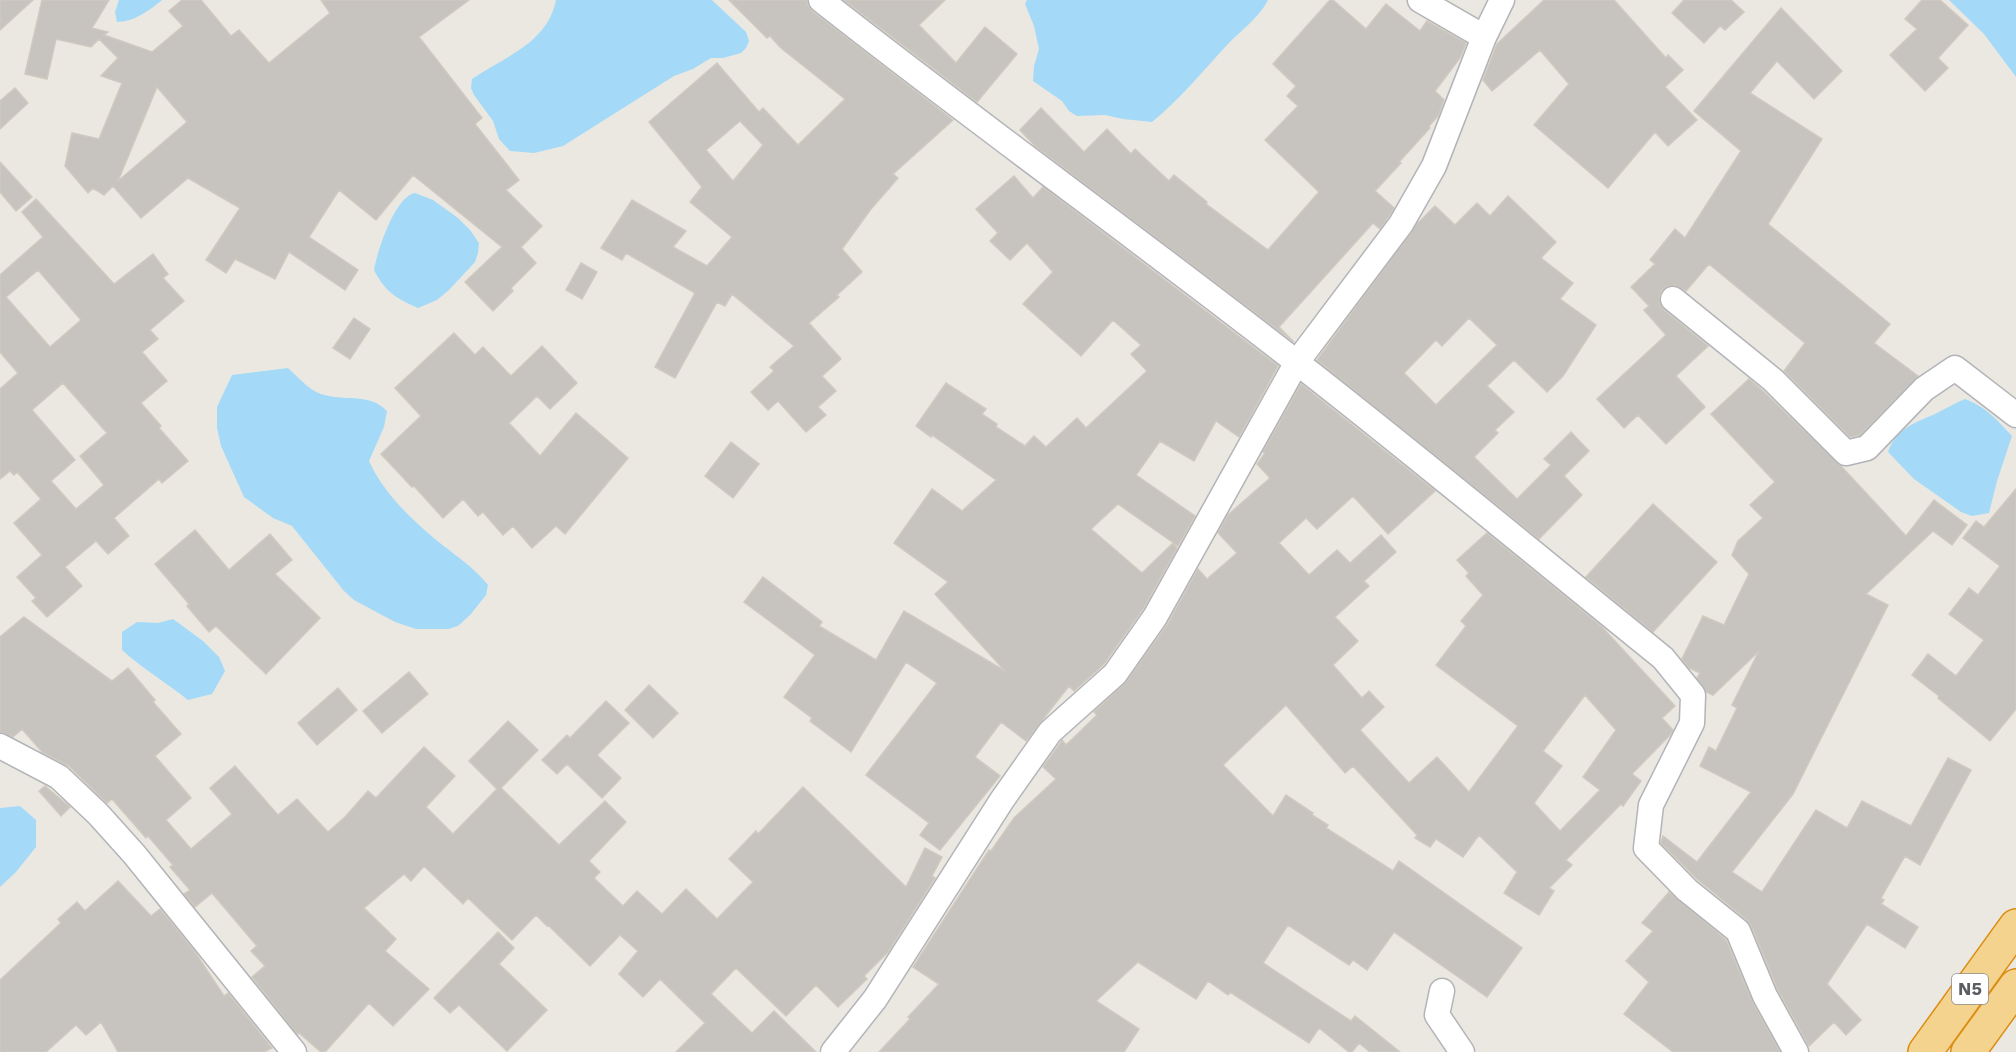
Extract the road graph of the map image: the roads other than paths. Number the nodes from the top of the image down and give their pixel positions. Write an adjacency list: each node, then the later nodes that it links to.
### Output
1 (821, 0): 6 (street)
2 (1420, 0): 4 (street)
3 (1502, 0): 4 (street)
4 (1484, 37): 6 (street)
5 (1673, 299): 7 (street)
6 (1297, 362): 13 (street); 15 (street)
7 (2016, 415)
8 (0, 746): 12 (street)
9 (2016, 926): 16 (highway, N5)
10 (2016, 986): 17 (highway, N5)
11 (1442, 991): 14 (street)
12 (294, 1052)
13 (833, 1052)
14 (1462, 1052)
15 (1796, 1052)
16 (1925, 1052)
17 (1968, 1052)

